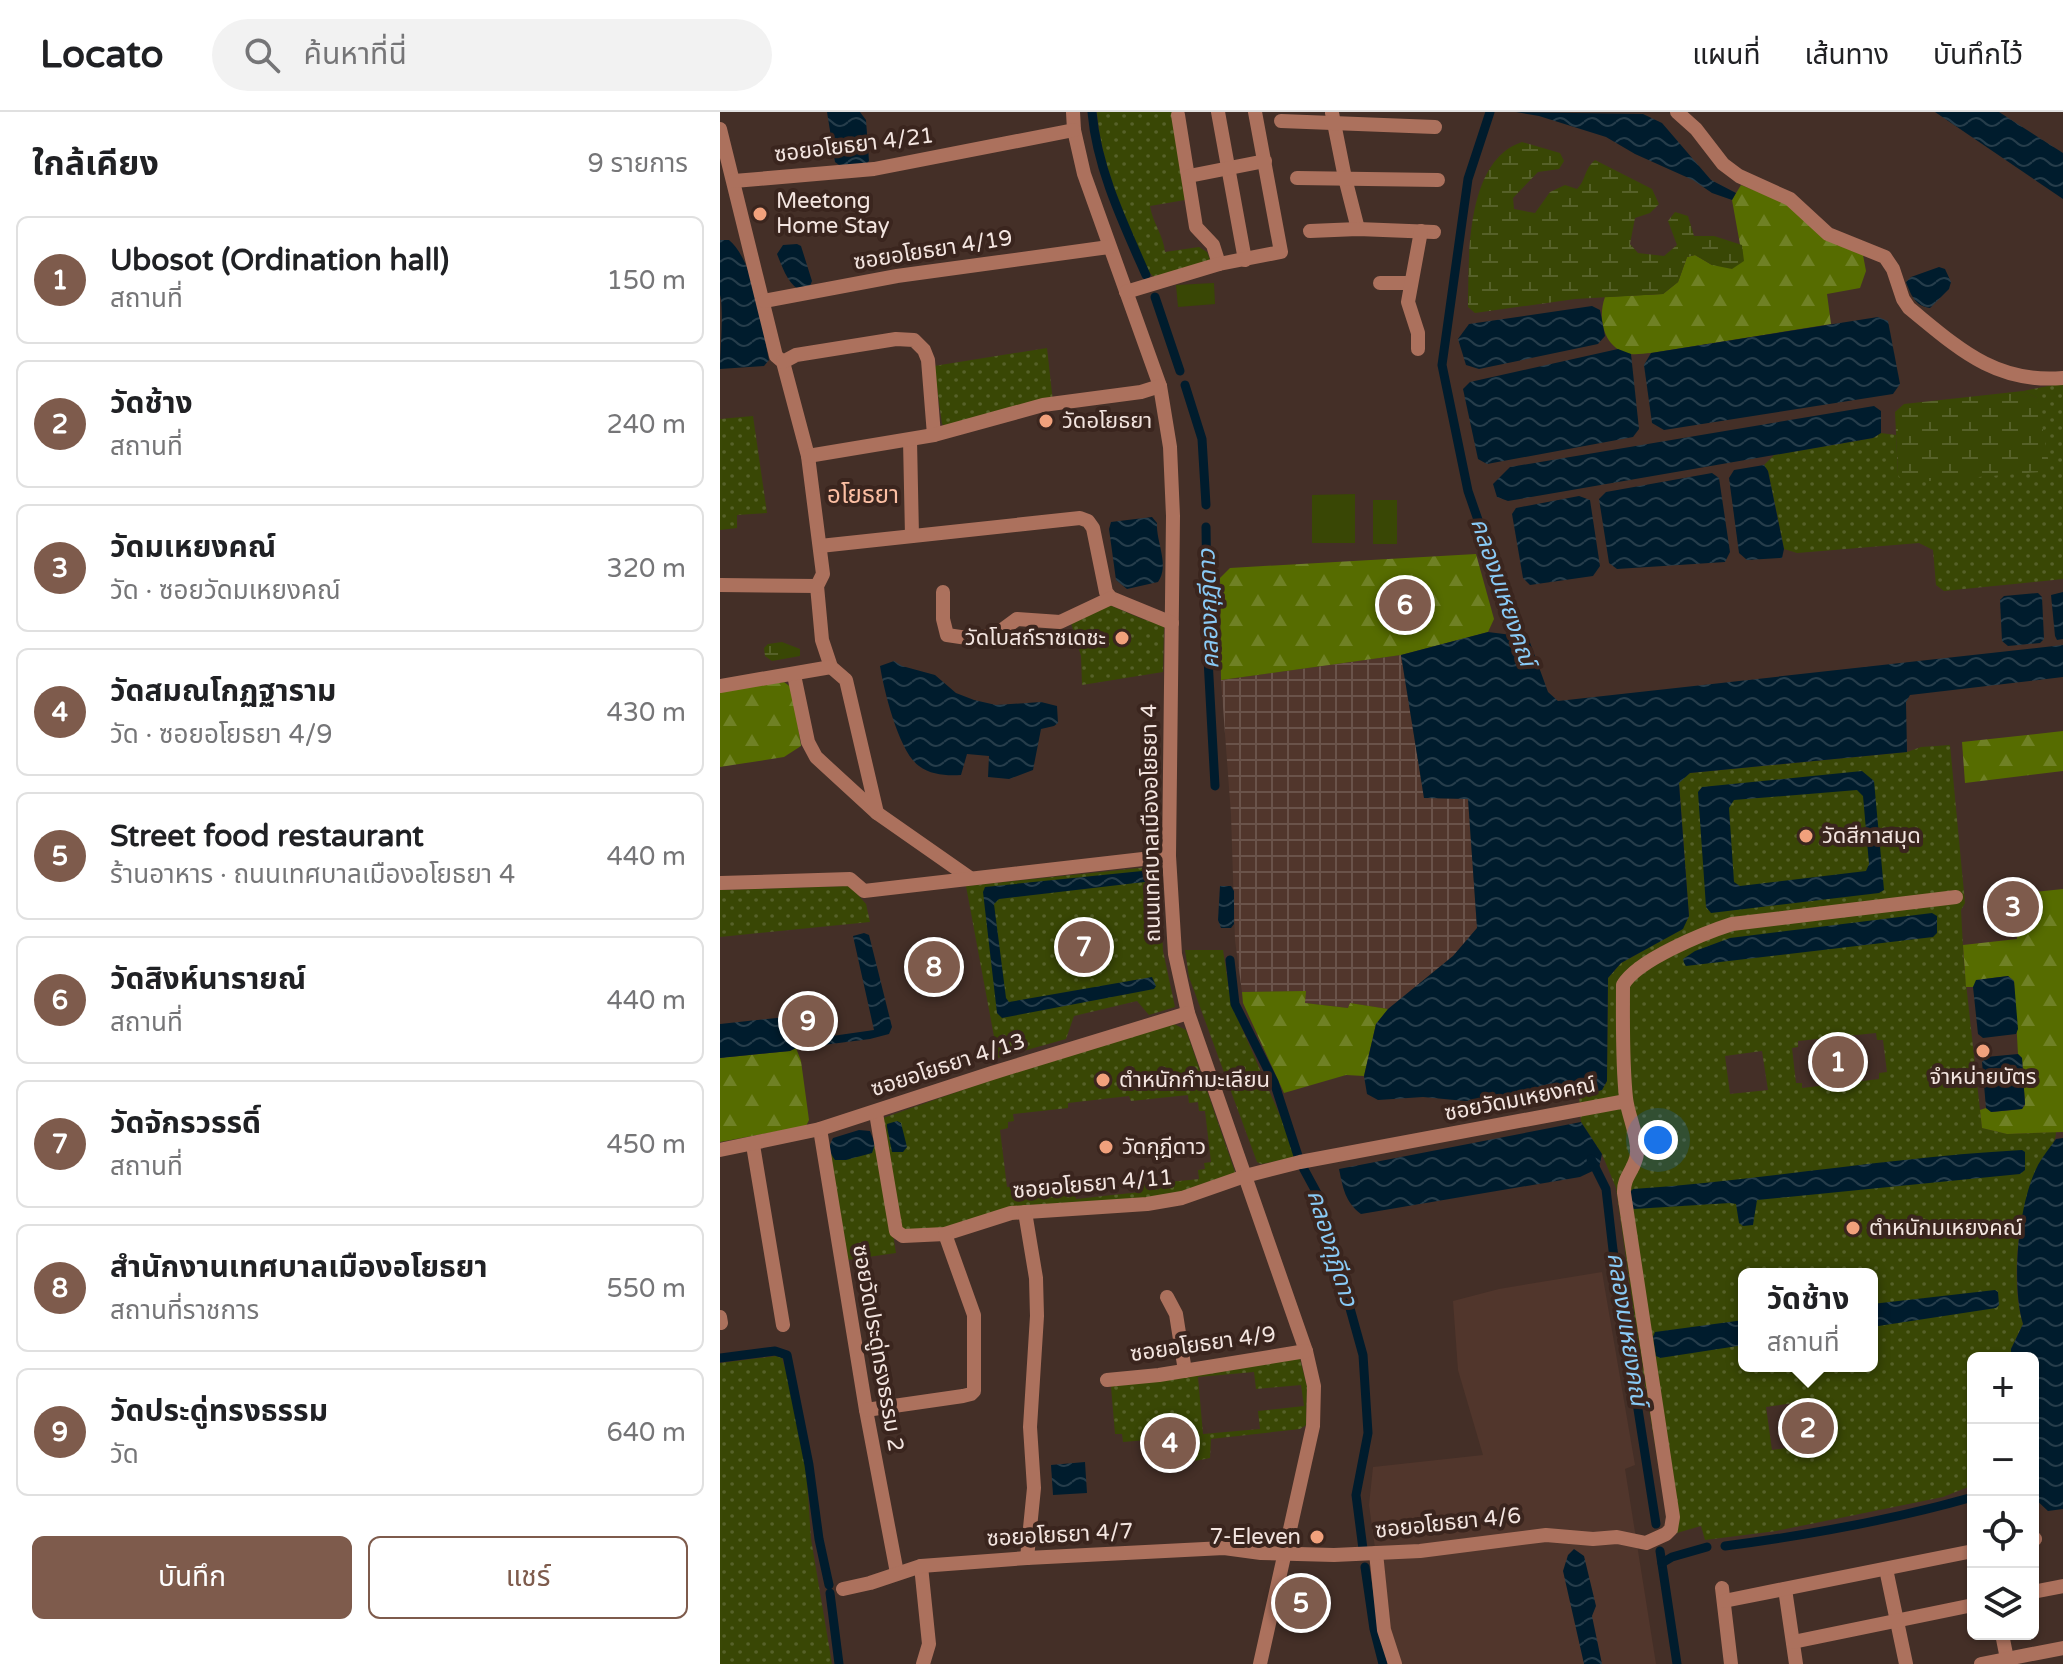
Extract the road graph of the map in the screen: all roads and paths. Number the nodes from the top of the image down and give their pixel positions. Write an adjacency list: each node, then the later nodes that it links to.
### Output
1 (1073, 112): 10 (street, ถนนเทศบาลเมืองอโยธยา 4)
2 (1218, 112): 12 (street)
3 (1255, 112): 11 (street)
4 (1677, 112): 29 (street)
5 (1178, 115): 13 (street)
6 (1333, 116): 7 (street); 8 (street); 15 (street)
7 (1281, 121)
8 (1435, 127)
9 (720, 129): 17 (street)
10 (1074, 130): 17 (street, ซอยอโยธยา 4/21); 20 (street, ถนนเทศบาลเมืองอโยธยา 4)
11 (1265, 161): 12 (street); 21 (street)
12 (1228, 168): 13 (street); 21 (street)
13 (1189, 176): 22 (street)
14 (1297, 178): 15 (street)
15 (1345, 178): 16 (street); 18 (street)
16 (1438, 180)
17 (734, 181): 26 (street)
18 (1358, 229): 19 (street); 24 (street)
19 (1310, 231)
20 (1109, 247): 25 (street, ถนนเทศบาลเมืองอโยธยา 4); 26 (street, ซอยอโยธยา 4/19)
21 (1245, 260): 22 (street)
22 (1219, 264): 25 (street)
23 (1380, 283): 24 (street)
24 (1410, 283): 27 (street)
25 (1126, 292): 30 (street, ถนนเทศบาลเมืองอโยธยา 4)
26 (764, 301): 28 (street)
27 (1418, 349)
28 (783, 362): 31 (street); 33 (street)
29 (2063, 378)
30 (1160, 386): 31 (street); 40 (street, ถนนเทศบาลเมืองอโยธยา 4)
31 (934, 435): 32 (street)
32 (910, 440): 33 (street); 34 (street)
33 (808, 456): 35 (street)
34 (912, 536): 35 (street); 39 (street)
35 (820, 546): 37 (street)
36 (720, 585): 37 (street)
37 (817, 586): 41 (street)
38 (943, 592): 39 (street)
39 (1111, 598): 40 (street)
40 (1172, 623): 45 (street, ถนนเทศบาลเมืองอโยธยา 4)
41 (831, 667): 42 (street); 44 (street)
42 (794, 675): 43 (street); 44 (street)
43 (720, 686)
44 (877, 813): 46 (street)
45 (1169, 856): 46 (street); 49 (street, ถนนเทศบาลเมืองอโยธยา 4)
46 (964, 879): 47 (street)
47 (720, 883)
48 (1956, 897): 50 (street, ซอยวัดมเหยงคณ์)
49 (1188, 1013): 51 (street, ซอยอโยธยา 4/13); 55 (street, ถนนเทศบาลเมืองอโยธยา 4)
50 (1626, 1101): 55 (street, ซอยวัดมเหยงคณ์); 66 (street, ซอยอโยธยา 4/6)
51 (876, 1113): 52 (street, ซอยอโยธยา 4/13); 57 (street, ซอยอโยธยา 4/11)
52 (820, 1129): 53 (street, ซอยอโยธยา 4/13); 63 (street, ซอยวัดประดู่ทรงธรรม 2)
53 (753, 1145): 54 (street, ซอยอโยธยา 4/13); 59 (street)
54 (720, 1150)
55 (1245, 1176): 56 (street, ซอยอโยธยา 4/11); 60 (street, ถนนเทศบาลเมืองอโยธยา 4)
56 (1025, 1212): 57 (street, ซอยอโยธยา 4/11); 67 (street)
57 (945, 1234): 63 (street)
58 (1167, 1297): 61 (street)
59 (783, 1325)
60 (1306, 1351): 61 (street, ซอยอโยธยา 4/9); 65 (street, ถนนเทศบาลเมืองอโยธยา 4)
61 (1185, 1371): 62 (street, ซอยอโยธยา 4/9)
62 (1107, 1380)
63 (866, 1410): 70 (street, ซอยวัดประดู่ทรงธรรม 2)
64 (1967, 1552): 69 (street)
65 (1283, 1553): 66 (street, ซอยอโยธยา 4/6); 67 (street, ซอยอโยธยา 4/7); 82 (street, ถนนเทศบาลเมืองอโยธยา 4)
66 (1376, 1553): 83 (street)
67 (1027, 1558): 68 (street, ซอยอโยธยา 4/7)
68 (921, 1566): 70 (street, ซอยอโยธยา 4/7); 81 (street)
69 (1886, 1569): 73 (street); 76 (street)
70 (897, 1573): 72 (street, ซอยอโยธยา 4/7)
71 (2063, 1586): 74 (street)
72 (843, 1589)
73 (1785, 1589): 78 (street); 84 (street)
74 (2039, 1591)
75 (1967, 1606): 76 (street)
76 (1897, 1620): 78 (street); 86 (street)
77 (2003, 1640): 80 (street)
78 (1793, 1642): 85 (street)
79 (2063, 1648): 80 (street)
80 (2007, 1659): 87 (street)
81 (923, 1664)
82 (1260, 1664)
83 (1395, 1664)
84 (1731, 1664)
85 (1796, 1664)
86 (1906, 1664)
87 (1981, 1664)

